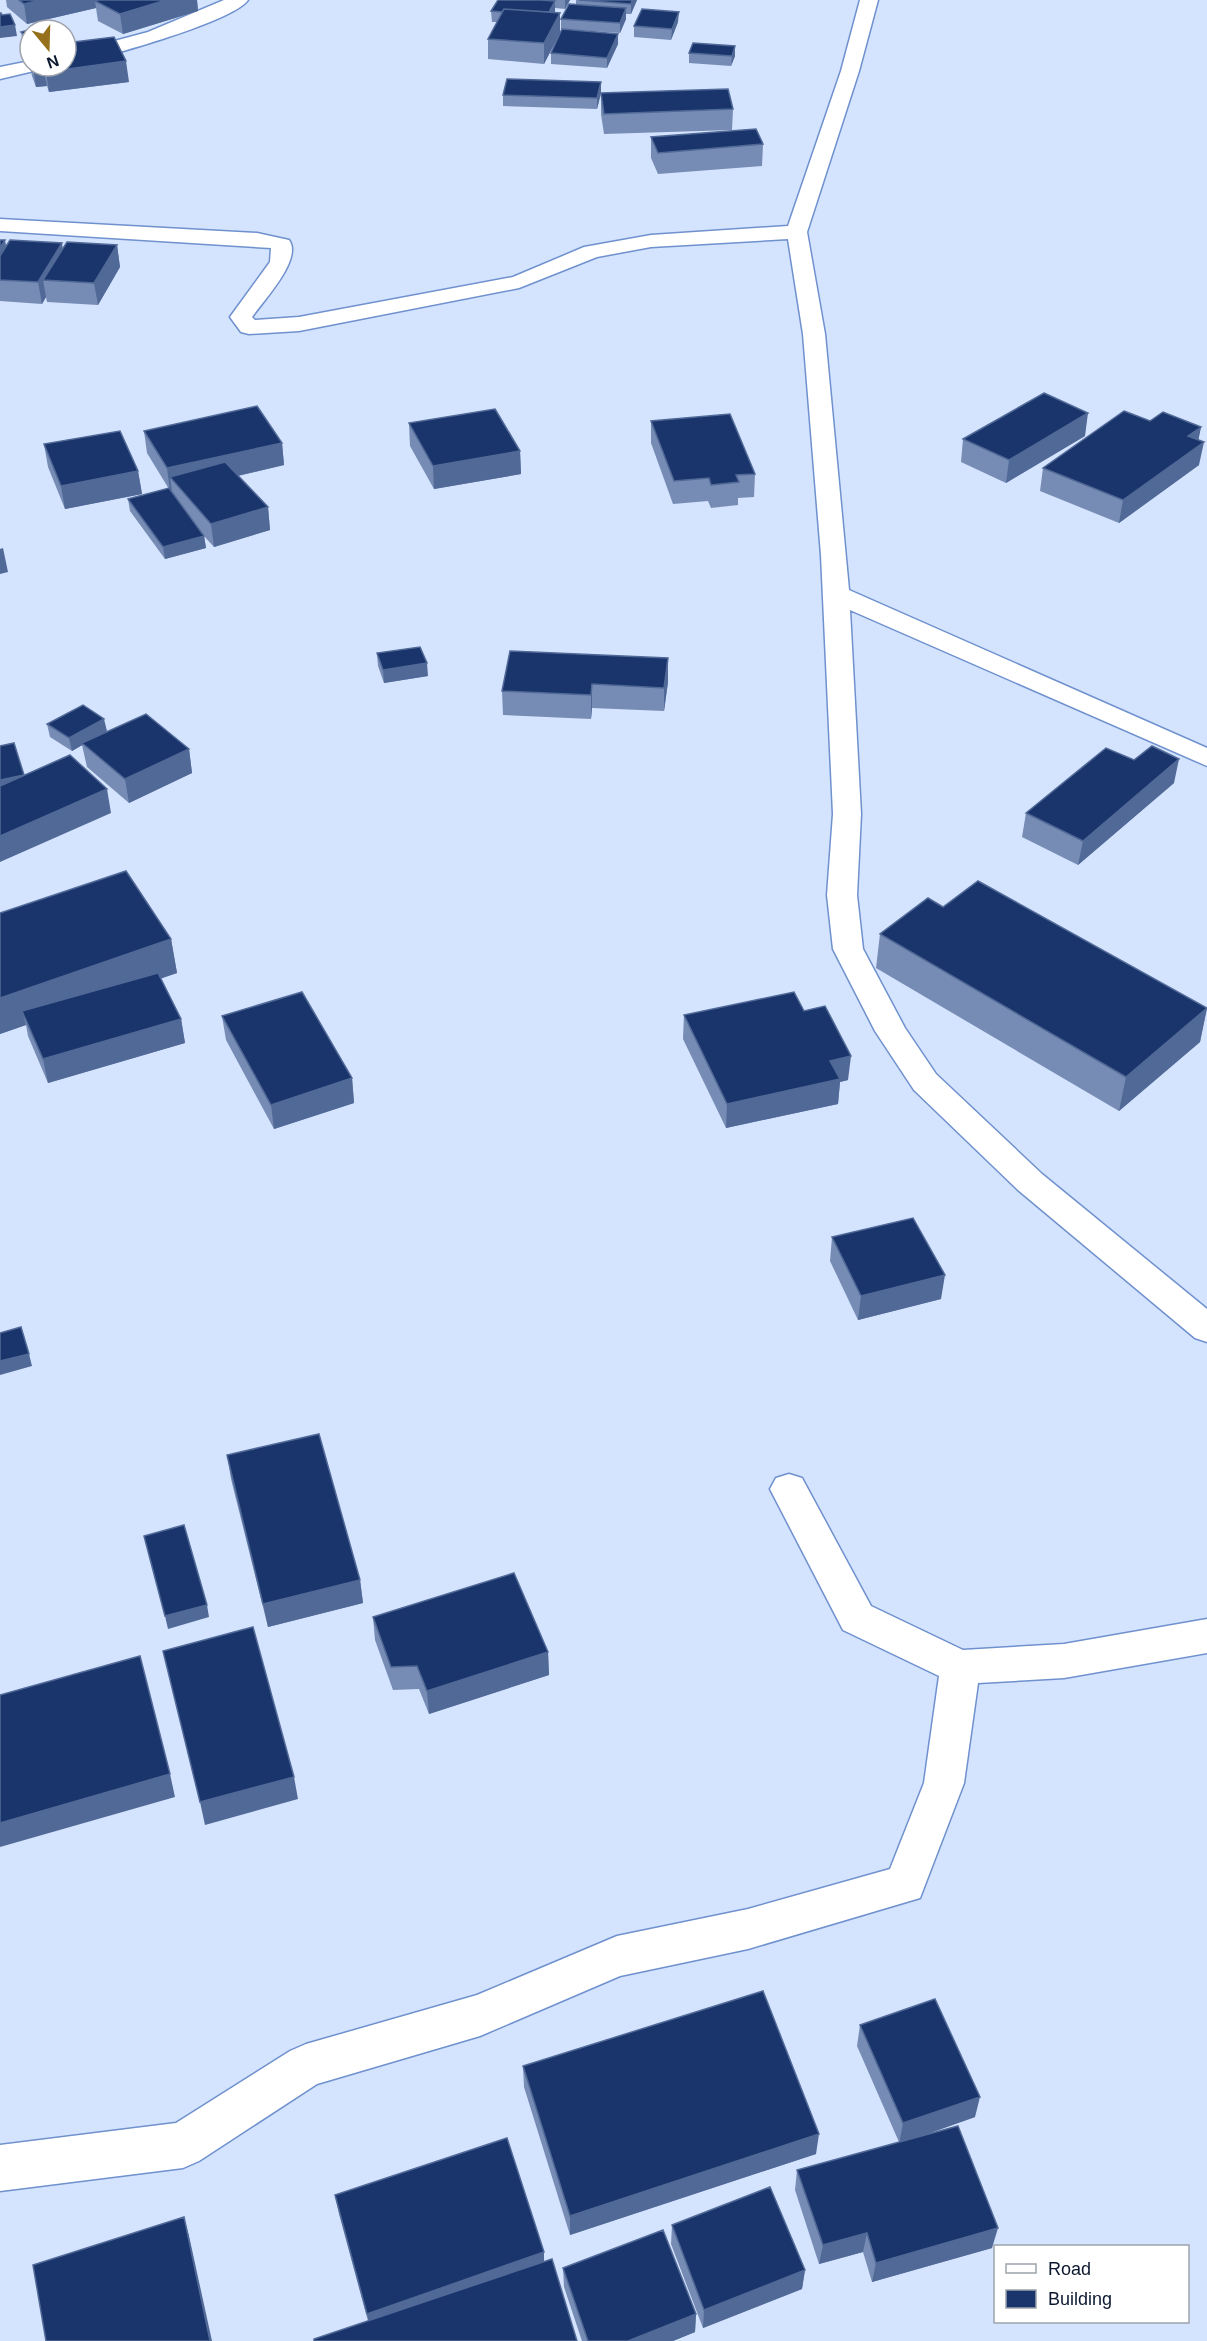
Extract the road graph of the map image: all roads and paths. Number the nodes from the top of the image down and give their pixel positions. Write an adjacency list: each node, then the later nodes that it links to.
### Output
1 (239, 0): 3 (street)
2 (869, 0): 7 (street)
3 (78, 58)
4 (18, 69): 5 (street)
5 (0, 73)
6 (0, 225): 7 (street)
7 (798, 232): 8 (street)
8 (836, 594): 9 (street); 10 (street)
9 (1207, 758)
10 (1207, 1329)
11 (789, 1489): 13 (street)
12 (1207, 1636): 13 (street)
13 (960, 1667): 14 (street)
14 (0, 2168)

